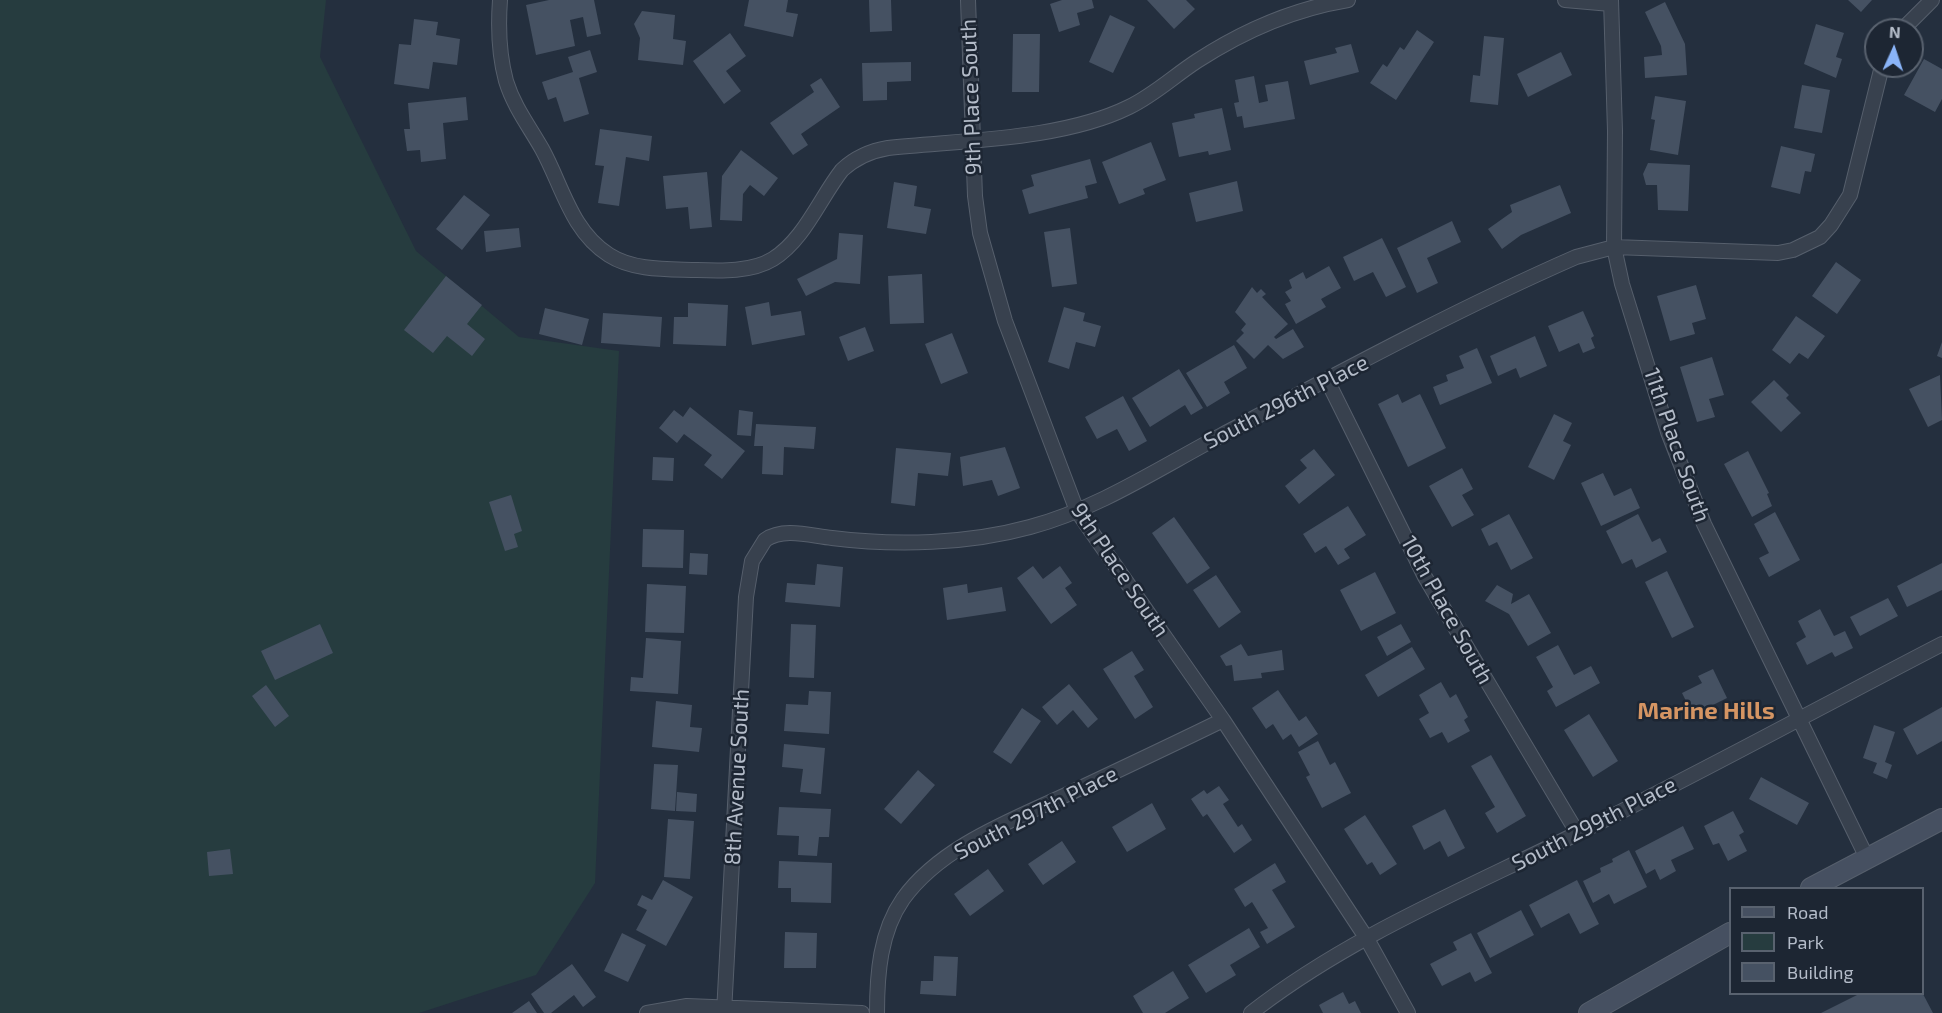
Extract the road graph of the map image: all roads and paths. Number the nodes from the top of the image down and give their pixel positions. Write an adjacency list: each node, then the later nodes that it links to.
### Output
1 (500, 0): 9 (street)
2 (968, 0): 9 (street, 9th Place South)
3 (1348, 0): 9 (street)
4 (1565, 0): 6 (street)
5 (1932, 0): 7 (street)
6 (1611, 2): 10 (street, 11th Place South)
7 (1914, 18)
8 (1879, 78): 10 (street, South 296th Place)
9 (973, 140): 12 (street, 9th Place South)
10 (1614, 247): 11 (street, South 296th Place); 15 (street, 11th Place South)
11 (1327, 380): 12 (street, South 296th Place); 18 (street, 10th Place South)
12 (1077, 511): 13 (street, South 296th Place); 16 (street, 9th Place South)
13 (761, 543): 23 (street, 8th Avenue South)
14 (1942, 644): 15 (street, South 299th Place)
15 (1797, 719): 18 (street, South 299th Place); 19 (street, 11th Place South)
16 (1223, 720): 22 (street, 9th Place South); 26 (street, South 297th Place)
17 (1942, 819): 19 (main road)
18 (1578, 834): 22 (street, South 299th Place)
19 (1867, 858): 20 (main road)
20 (1813, 887)
21 (1729, 934): 29 (main road)
22 (1367, 939): 27 (street, South 299th Place); 28 (street, 9th Place South)
23 (724, 1011): 24 (street); 25 (street)
24 (647, 1013)
25 (862, 1013)
26 (877, 1013)
27 (1251, 1013)
28 (1408, 1013)
29 (1589, 1013)

